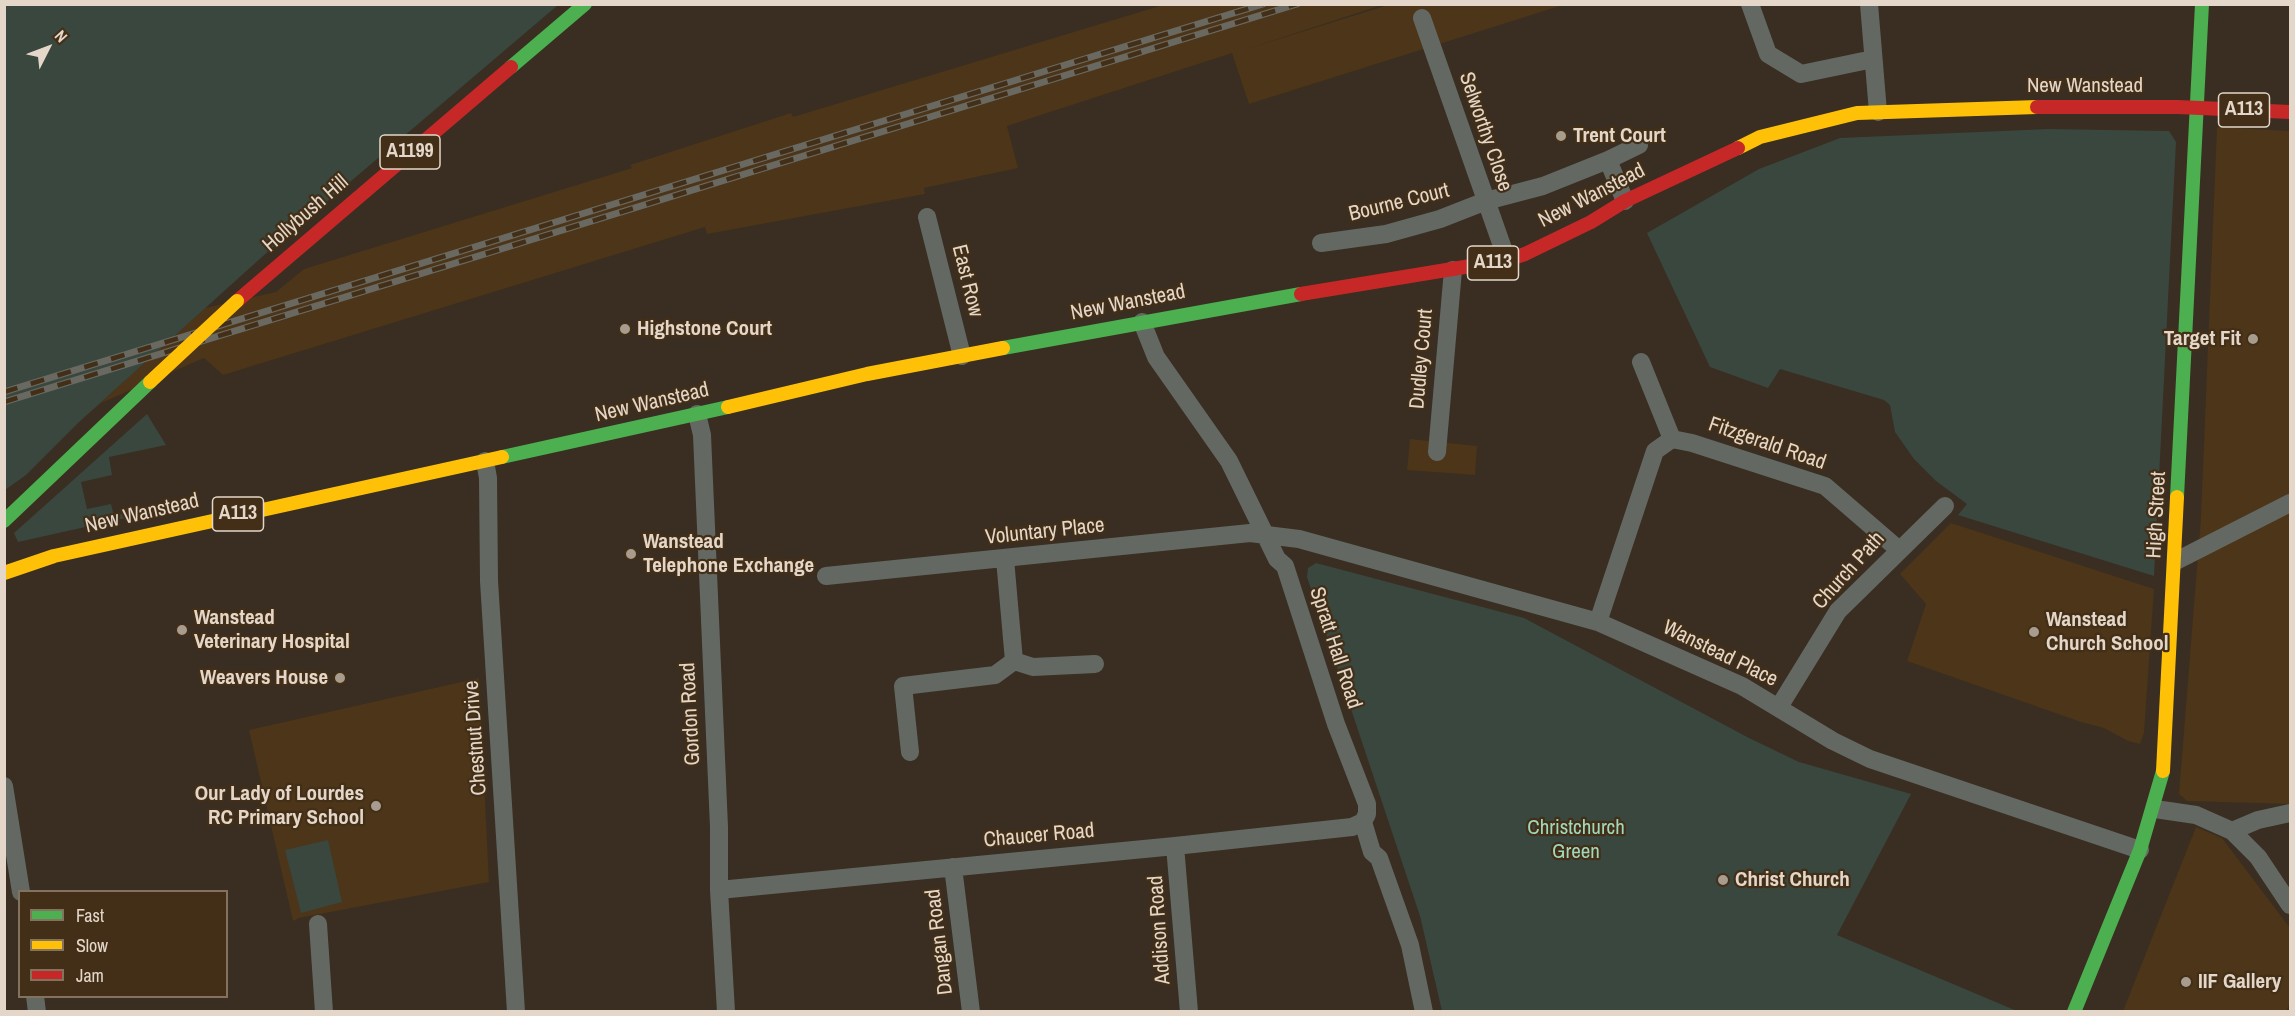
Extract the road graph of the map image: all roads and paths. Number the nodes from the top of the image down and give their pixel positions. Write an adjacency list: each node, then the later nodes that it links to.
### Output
1 (585, 4): 25 (main road, Hollybush Hill / A1199, bridge)
2 (1750, 4): 6 (street)
3 (1869, 4): 6 (street)
4 (2202, 4): 7 (main road, High Street)
5 (1422, 18): 12 (street, Selworthy Close)
6 (1874, 59): 8 (street)
7 (2198, 107): 8 (main road, New Wanstead / A113); 9 (main road, A113); 35 (main road, High Street)
8 (1878, 112): 13 (main road, New Wanstead / A113)
9 (2290, 112)
10 (1639, 144): 11 (street)
11 (1608, 160): 12 (street); 13 (street)
12 (1486, 201): 15 (street, Bourne Court); 16 (street, Selworthy Close)
13 (1625, 201): 16 (main road, New Wanstead / A113)
14 (927, 217): 19 (street, East Row)
15 (1321, 243)
16 (1507, 260): 17 (main road, New Wanstead / A113)
17 (1453, 270): 18 (main road, New Wanstead / A113); 23 (street, Dudley Court)
18 (1142, 322): 19 (main road, New Wanstead / A113); 30 (street, Spratt Hall Road)
19 (962, 356): 21 (main road, New Wanstead / A113)
20 (1641, 362): 22 (street)
21 (698, 414): 24 (main road, New Wanstead / A113); 52 (street, Gordon Road)
22 (1672, 439): 31 (street, Fitzgerald Road); 38 (street)
23 (1437, 452)
24 (485, 461): 32 (main road, New Wanstead / A113); 56 (street, Chestnut Drive)
25 (62, 463): 27 (main road, Hollybush Hill / A1199); 29 (main road, Hollybush Hill / A1199)
26 (2290, 503): 35 (street)
27 (4, 504)
28 (1945, 506): 31 (street, Church Path)
29 (4, 521)
30 (1268, 534): 34 (street, Voluntary Place); 38 (street, Wanstead Place); 46 (street, Spratt Hall Road)
31 (1898, 549): 41 (street, Church Path)
32 (54, 556): 33 (main road, New Wanstead / A113); 36 (main road, New Wanstead / A113)
33 (4, 558)
34 (1005, 559): 37 (street, Voluntary Place); 39 (street)
35 (2176, 561): 44 (main road, High Street)
36 (4, 573)
37 (826, 576)
38 (1598, 622): 41 (street, Wanstead Place)
39 (1014, 661): 40 (street); 42 (street)
40 (1095, 664)
41 (1779, 707): 49 (street, Wanstead Place)
42 (910, 752)
43 (4, 786): 51 (street)
44 (2155, 809): 47 (street); 49 (main road, High Street)
45 (2290, 813): 47 (street)
46 (1363, 822): 48 (street, Chaucer Road); 60 (street, Spratt Hall Road)
47 (2232, 831): 53 (street)
48 (1175, 846): 50 (street, Chaucer Road); 59 (street, Addison Road)
49 (2140, 850): 61 (main road, High Street)
50 (953, 867): 52 (street, Chaucer Road); 58 (street, Dangan Road)
51 (21, 890)
52 (719, 890): 57 (street, Gordon Road)
53 (2290, 904)
54 (318, 924): 55 (street)
55 (324, 1011)
56 (516, 1011)
57 (726, 1011)
58 (971, 1011)
59 (1189, 1011)
60 (1424, 1011)
61 (2074, 1011)

